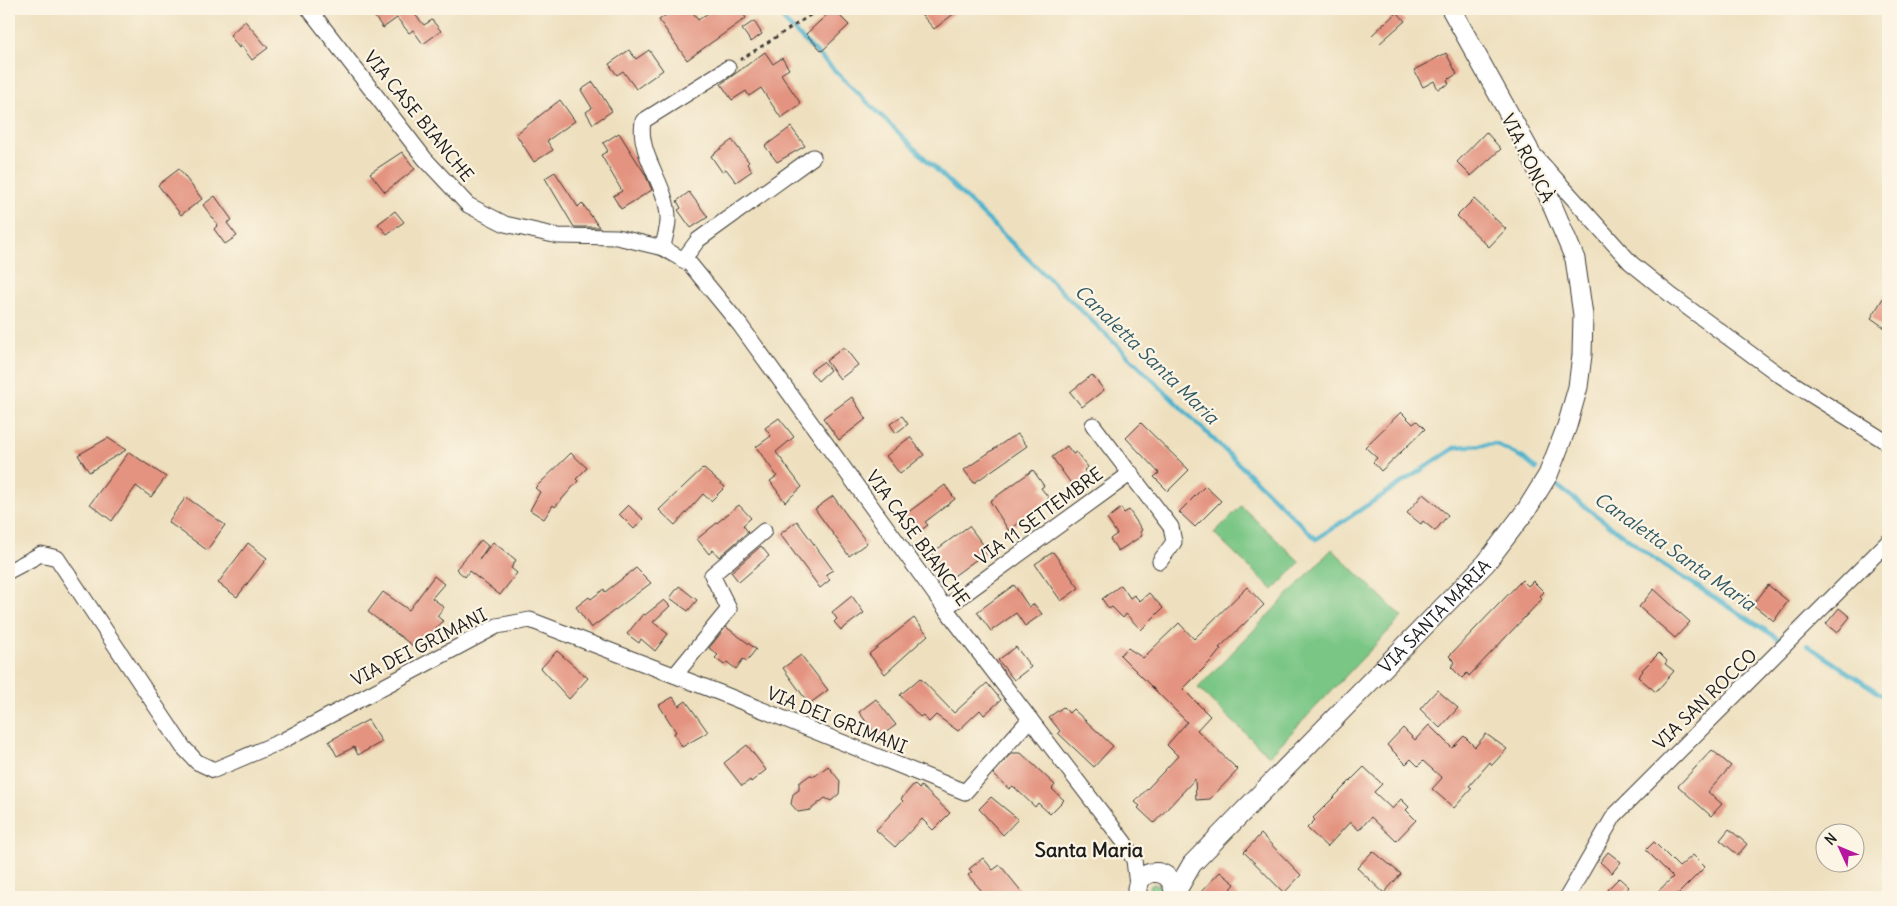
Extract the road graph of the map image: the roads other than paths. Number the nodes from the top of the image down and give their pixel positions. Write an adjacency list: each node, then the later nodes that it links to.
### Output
1 (309, 9): 6 (street, VIA CASE BIANCHE)
2 (1452, 9): 4 (main road, VIA RONCÀ)
3 (728, 68): 6 (street)
4 (1528, 148): 8 (main road, VIA RONCÀ); 10 (street)
5 (813, 157): 7 (street)
6 (663, 248): 7 (street, VIA CASE BIANCHE)
7 (682, 260): 16 (street, VIA CASE BIANCHE)
8 (1583, 315): 20 (main road, VIA SANTA MARIA)
9 (1093, 424): 11 (street, VIA 11 SETTEMBRE)
10 (1888, 443)
11 (1131, 473): 14 (street, VIA 11 SETTEMBRE); 16 (street, VIA 11 SETTEMBRE)
12 (764, 531): 17 (street)
13 (1888, 542): 24 (street, VIA SAN ROCCO)
14 (1160, 561)
15 (9, 571): 17 (street, VIA DEI GRIMANI)
16 (945, 608): 18 (street, VIA CASE BIANCHE)
17 (675, 676): 18 (street, VIA DEI GRIMANI)
18 (1030, 719): 19 (street, VIA CASE BIANCHE)
19 (1134, 860): 21 (street); 22 (street, VIA CASE BIANCHE)
20 (1192, 864): 21 (main road, VIA SANTA MARIA); 23 (main road, VIA SANTA MARIA)
21 (1160, 873): 22 (main road, VIA SANTA MARIA); 23 (main road, VIA SANTA MARIA)
22 (1137, 894)
23 (1173, 896)
24 (1567, 897)

